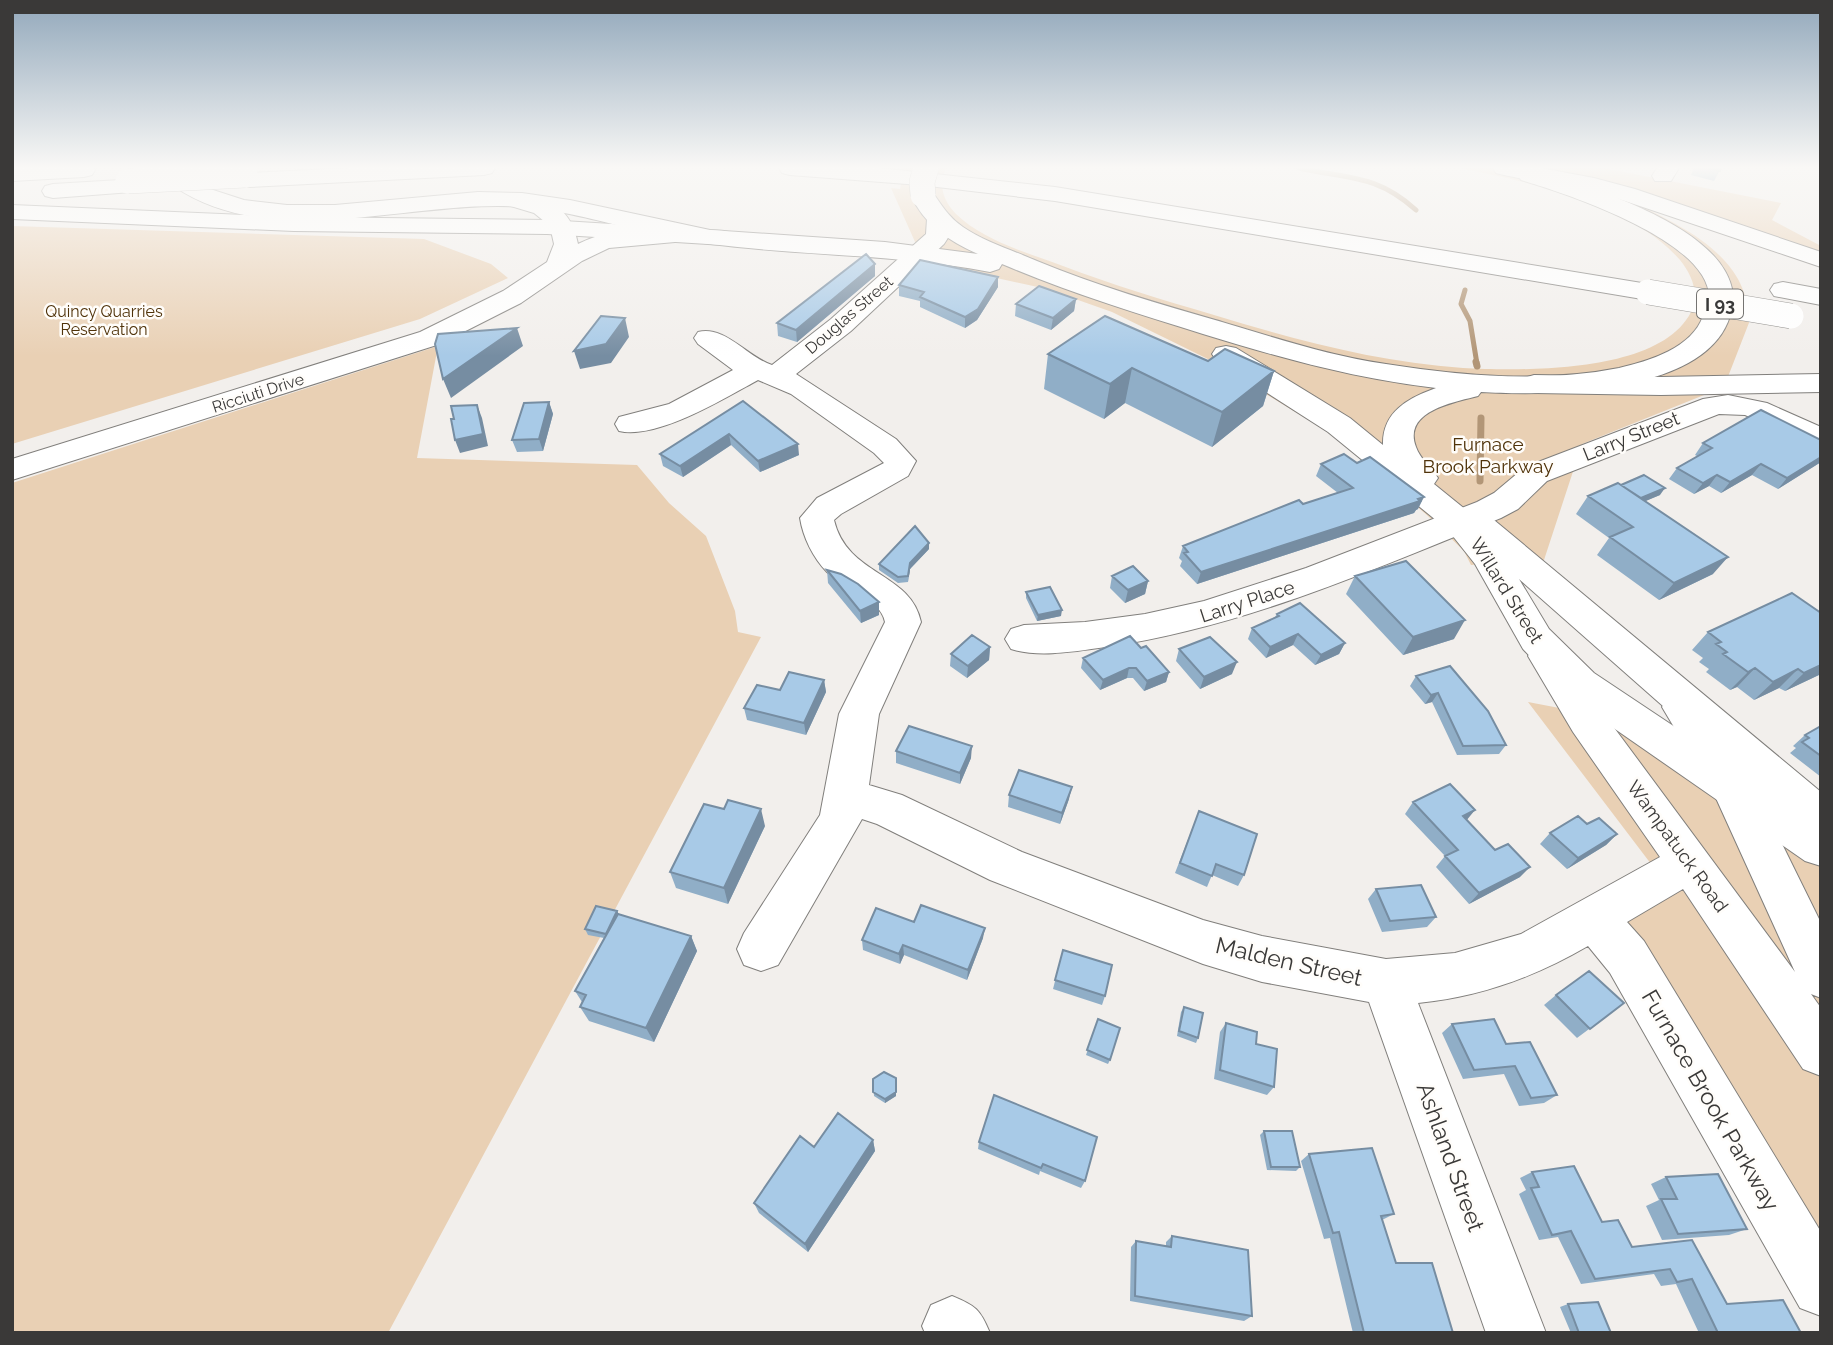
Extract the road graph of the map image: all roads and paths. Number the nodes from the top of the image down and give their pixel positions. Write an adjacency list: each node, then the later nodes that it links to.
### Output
1 (565, 231): 16 (main road)
2 (609, 231): 12 (main road)
3 (671, 231): 12 (main road)
4 (940, 231): 13 (main road, Douglas Street)
5 (956, 231): 18 (main road)
6 (1308, 231): 17 (main road, I 93)
7 (1333, 231): 17 (main road, I 93)
8 (1360, 231): 17 (main road, I 93)
9 (1412, 231): 14 (main road)
10 (1665, 231): 29 (main road)
11 (1734, 231): 15 (main road)
12 (724, 238): 13 (main road); 16 (main road, Ricciuti Drive)
13 (921, 252): 18 (main road); 27 (main road, Douglas Street)
14 (1590, 259)
15 (1821, 260)
16 (558, 267): 21 (main road, Ricciuti Drive)
17 (1646, 280): 20 (main road, I 93, bridge)
18 (1082, 287): 23 (main road)
19 (1821, 297): 20 (main road, I 93)
20 (1787, 303): 22 (main road, I 93); 24 (main road, I 93); 25 (main road, I 93)
21 (498, 304): 32 (main road, Ricciuti Drive); 33 (main road, Ricciuti Drive)
22 (1821, 304)
23 (1157, 312): 29 (main road); 34 (main road, Willard Street)
24 (1821, 313)
25 (1821, 321)
26 (708, 338): 27 (main road)
27 (765, 373): 30 (main road, Douglas Street); 40 (main road)
28 (1821, 383): 29 (main road)
29 (1532, 384): 34 (main road, Willard Street)
30 (630, 424)
31 (1821, 439): 34 (main road, Larry Street)
32 (12, 456)
33 (12, 470)
34 (1466, 520): 35 (main road, Willard Street); 36 (main road, Willard Street); 37 (main road, Larry Place)
35 (1574, 606): 36 (main road); 38 (main road, Willard Street)
36 (1528, 625): 39 (main road, Willard Street); 43 (main road, Wampatuck Road)
37 (1024, 639)
38 (1647, 669): 39 (main road); 41 (main road, Willard Street)
39 (1732, 788): 42 (main road, Willard Street); 46 (main road)
40 (846, 797): 45 (main road); 47 (main road, Malden Street)
41 (1821, 818)
42 (1821, 847)
43 (1693, 866): 44 (main road, Malden Street); 48 (main road, Wampatuck Road)
44 (1593, 917): 47 (main road, Malden Street); 49 (main road, Furnace Brook Parkway)
45 (761, 949)
46 (1821, 975)
47 (1386, 982): 50 (main road, Ashland Street)
48 (1821, 1051)
49 (1821, 1287)
50 (1516, 1333)

